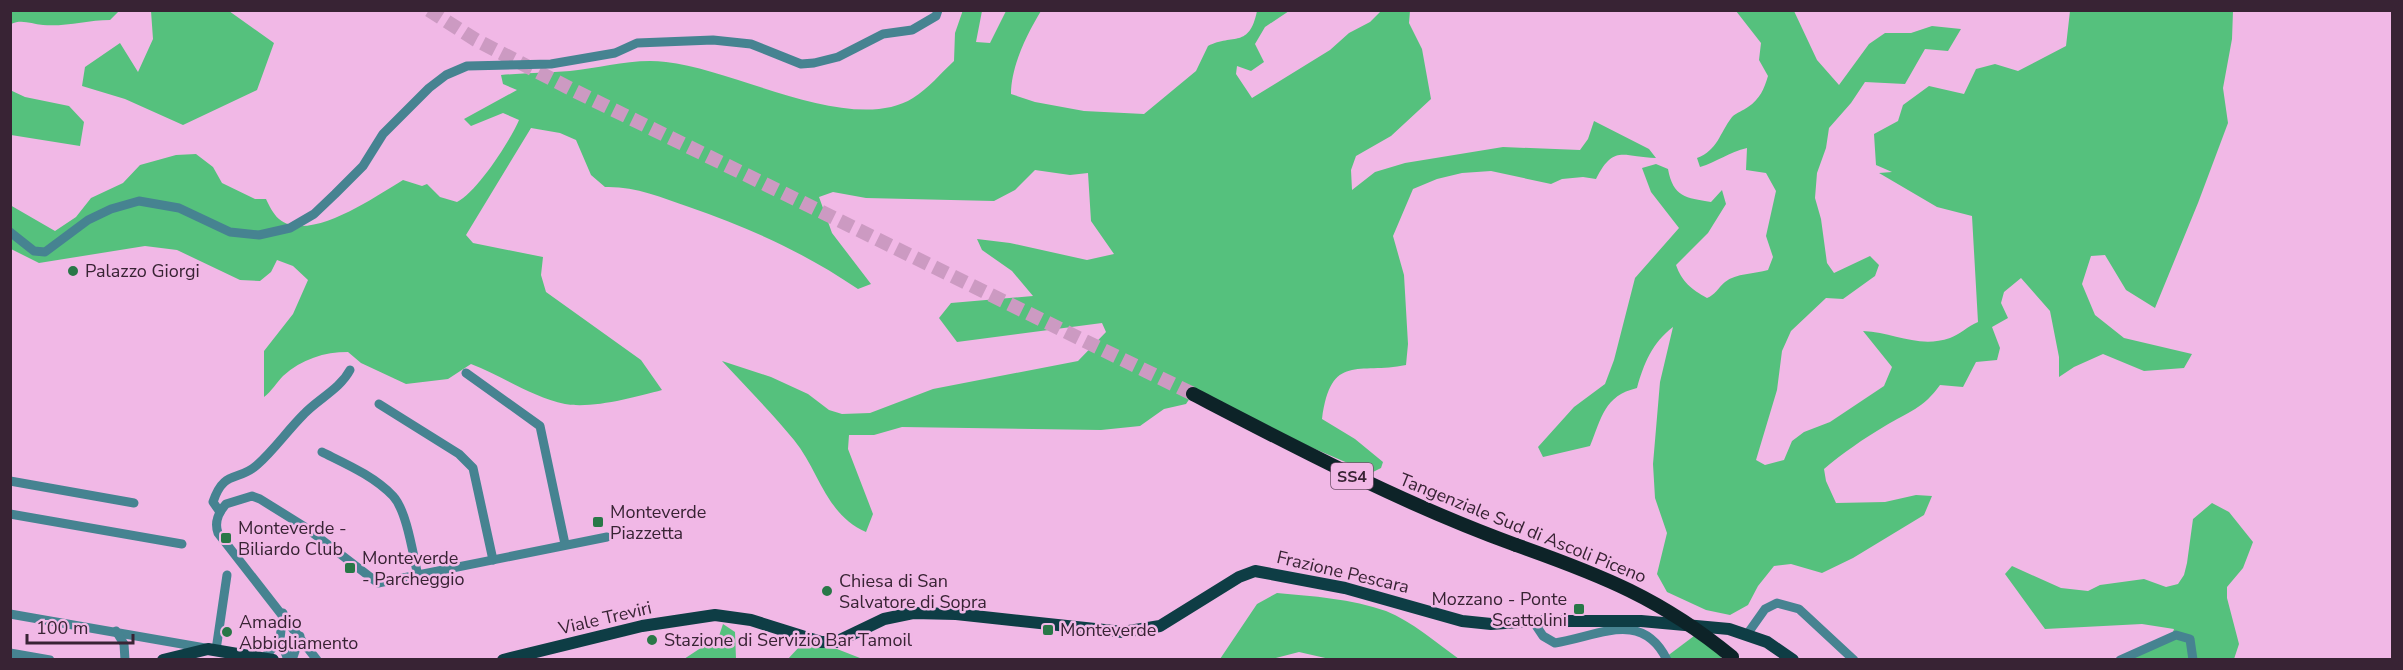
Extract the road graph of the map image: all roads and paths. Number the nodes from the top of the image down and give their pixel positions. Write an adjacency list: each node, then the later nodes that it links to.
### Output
1 (938, 10): 2 (street)
2 (10, 232)
3 (350, 370): 10 (street)
4 (465, 373): 14 (street)
5 (1193, 394): 28 (highway, Tangenziale Sud di Ascoli Piceno / SS4, bridge)
6 (379, 404): 15 (street)
7 (322, 452): 17 (street)
8 (10, 481): 9 (street)
9 (134, 503)
10 (220, 512): 17 (street); 18 (street)
11 (10, 514): 13 (street)
12 (607, 537): 14 (street)
13 (182, 544)
14 (565, 544): 15 (street)
15 (493, 560): 17 (street)
16 (227, 575): 26 (street)
17 (418, 576)
18 (283, 613): 24 (street); 25 (street)
19 (10, 614): 22 (street)
20 (1533, 621): 21 (main road, Frazione Pescara); 23 (main road, Frazione Pescara); 36 (street)
21 (1051, 626): 35 (main road, Viale Treviri)
22 (116, 631): 26 (street); 31 (street)
23 (1748, 633): 37 (main road, Frazione Pescara); 38 (street)
24 (300, 636): 33 (street); 34 (street)
25 (280, 639): 29 (street); 33 (street)
26 (212, 649): 29 (main road); 32 (main road)
27 (10, 653): 30 (street)
28 (1734, 658)
29 (269, 659)
30 (50, 660)
31 (125, 660)
32 (163, 660)
33 (290, 660)
34 (317, 660)
35 (503, 660)
36 (1667, 660)
37 (1793, 660)
38 (1854, 660)
39 (2120, 660): 40 (street)
40 (2193, 660)

